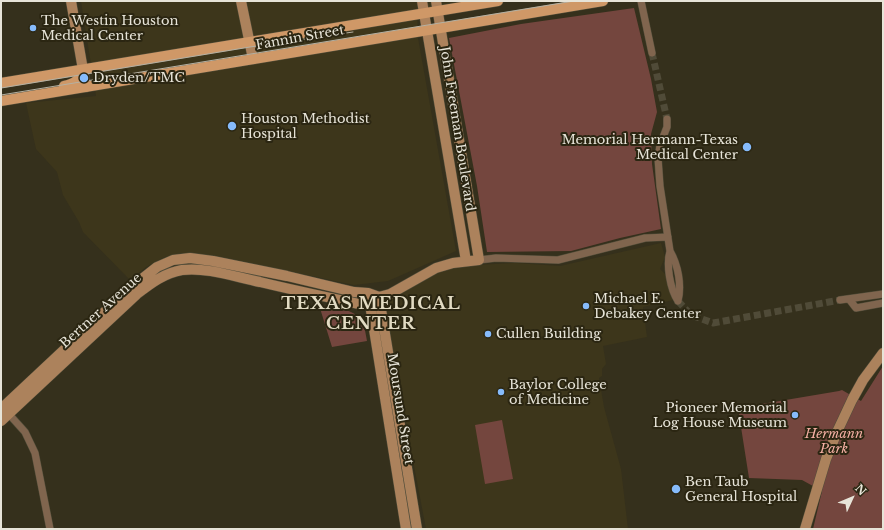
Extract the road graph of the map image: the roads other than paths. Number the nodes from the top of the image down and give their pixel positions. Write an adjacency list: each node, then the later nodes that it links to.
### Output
1 (71, 1): 16 (street)
2 (241, 1): 13 (street)
3 (422, 1): 10 (street, John Freeman Boulevard)
4 (436, 1): 9 (street, John Freeman Boulevard)
5 (498, 1): 9 (main road, Fannin Street)
6 (603, 1): 8 (main road, Fannin Street)
7 (641, 1): 14 (street)
8 (586, 3): 11 (main road, Fannin Street)
9 (437, 11): 10 (main road, Fannin Street); 11 (street, John Freeman Boulevard)
10 (424, 14): 12 (street, John Freeman Boulevard); 13 (main road, Fannin Street)
11 (440, 28): 12 (main road, Fannin Street); 18 (street, John Freeman Boulevard)
12 (427, 30): 15 (main road, Fannin Street); 19 (street, John Freeman Boulevard)
13 (249, 42): 15 (street); 16 (main road, Fannin Street)
14 (652, 53)
15 (253, 59): 20 (main road, Fannin Street)
16 (83, 70): 17 (main road, Fannin Street); 20 (street); 21 (main road)
17 (1, 83)
18 (449, 83): 19 (street); 24 (street, John Freeman Boulevard)
19 (436, 86): 25 (street, John Freeman Boulevard)
20 (86, 87): 21 (main road, Fannin Street)
21 (21, 98): 22 (main road, Fannin Street)
22 (1, 101)
23 (667, 119): 26 (street)
24 (466, 181): 25 (street); 28 (street, John Freeman Boulevard)
25 (453, 182): 29 (street, John Freeman Boulevard)
26 (668, 237): 27 (street); 28 (street)
27 (670, 251): 27 (street)
28 (479, 260): 29 (street)
29 (466, 261): 31 (street)
30 (883, 294): 33 (street)
31 (379, 297): 32 (street); 41 (street, Moursund Street)
32 (369, 298): 37 (street, Bertner Avenue); 40 (street, Moursund Street)
33 (849, 299): 34 (street); 35 (street)
34 (840, 300)
35 (883, 303)
36 (883, 353): 42 (street)
37 (3, 409): 38 (street, Bertner Avenue); 39 (street)
38 (1, 421)
39 (50, 529)
40 (406, 529)
41 (417, 529)
42 (805, 529)

